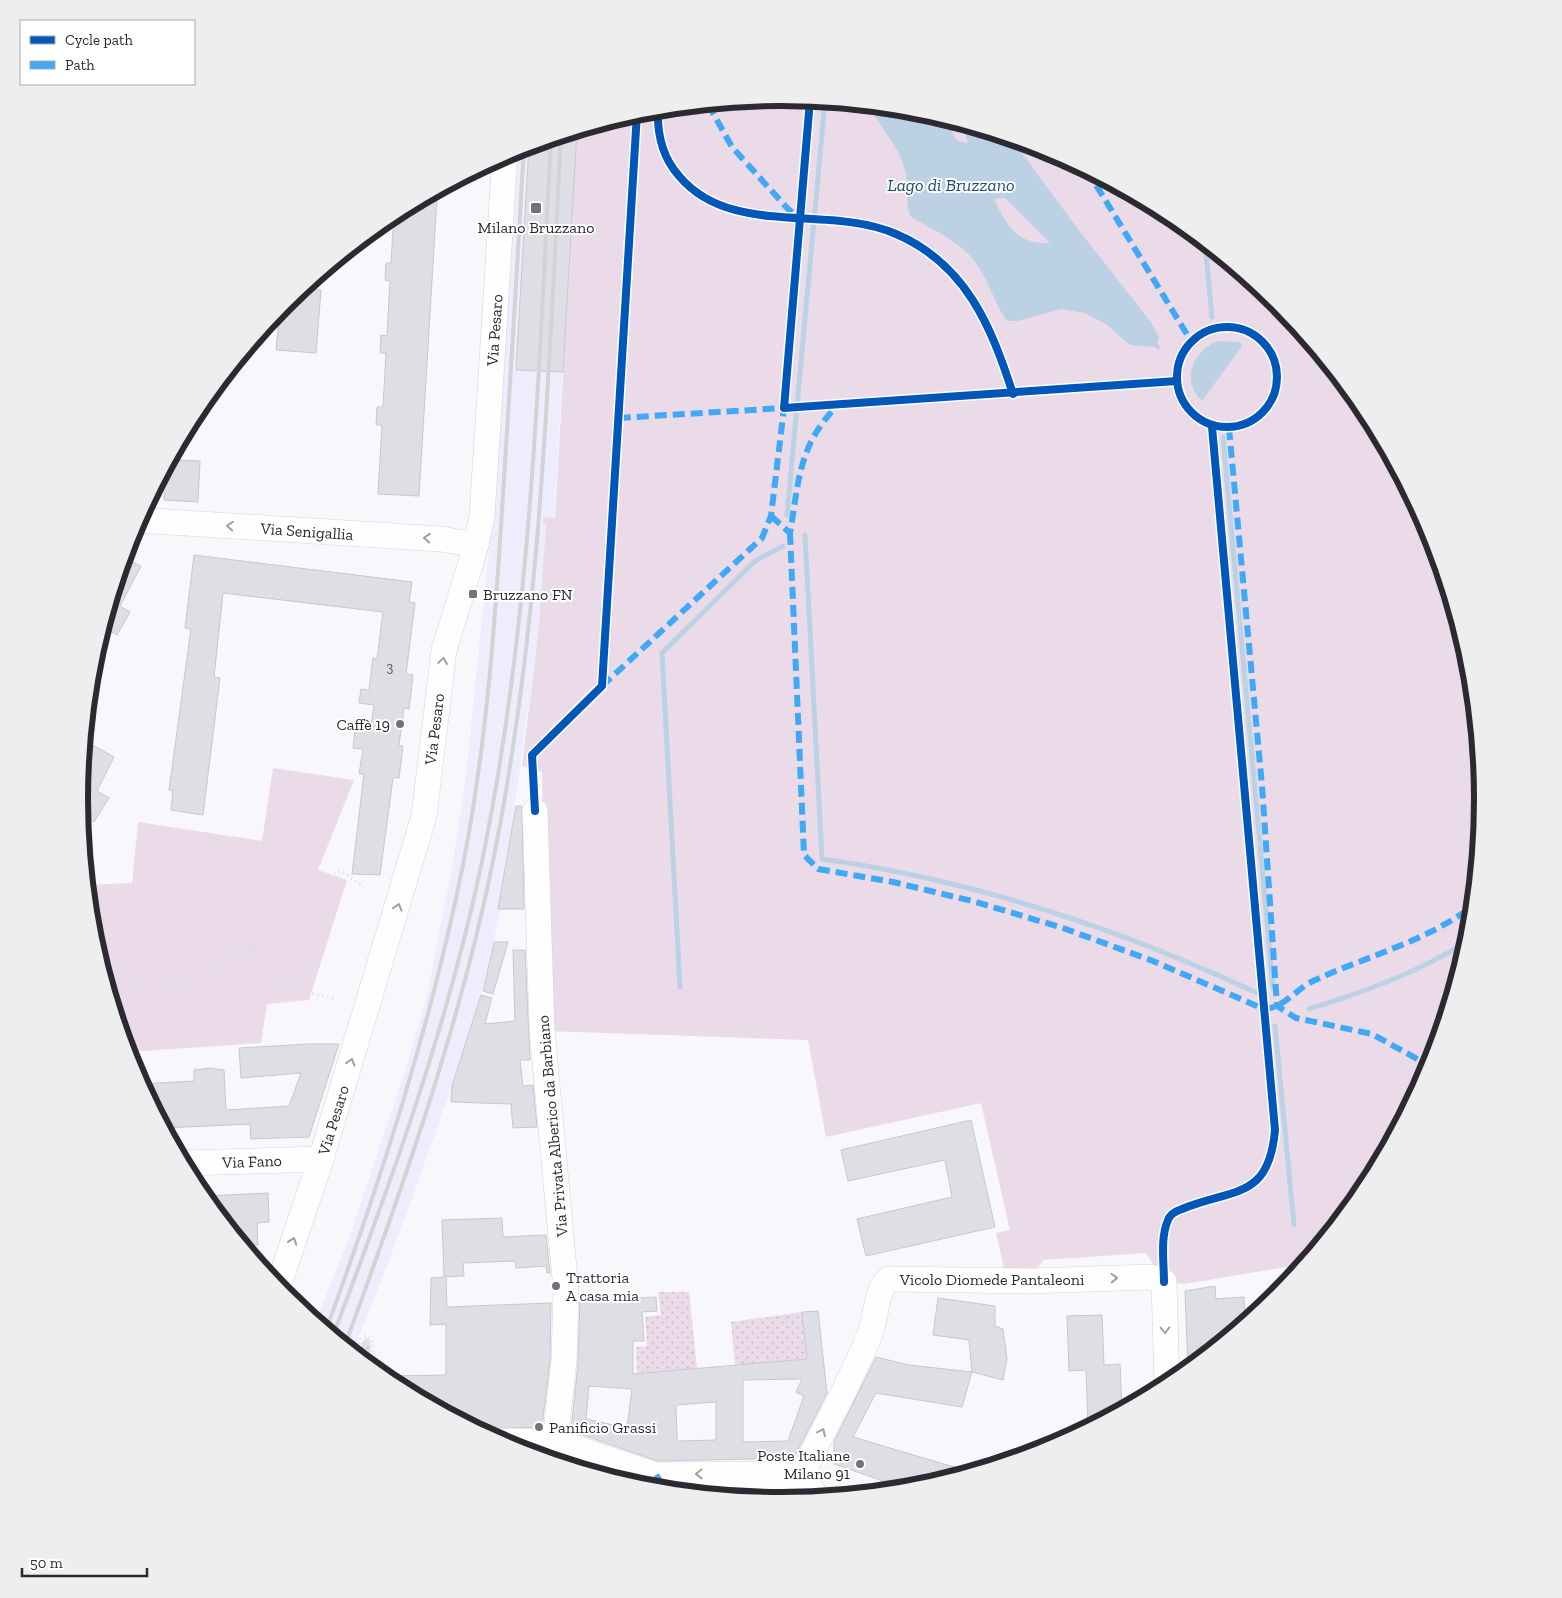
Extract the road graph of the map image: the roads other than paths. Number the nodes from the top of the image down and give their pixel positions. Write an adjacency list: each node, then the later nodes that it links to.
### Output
1 (504, 163): 3 (street, Via Pesaro)
2 (146, 521): 3 (street, Via Senigallia, one-way to 2)
3 (476, 545): 5 (street, Via Pesaro, one-way to 3)
4 (535, 811): 10 (street, Via Privata Alberico da Barbiano)
5 (321, 1159): 6 (street, Via Fano); 7 (street, Via Pesaro, one-way to 5)
6 (191, 1163)
7 (281, 1278)
8 (1167, 1375): 11 (street, Vicolo Diomede Pantaleoni, one-way to 8)
9 (519, 1441): 10 (street)
10 (555, 1441): 12 (street)
11 (802, 1477): 14 (street); 16 (street)
12 (654, 1480)
13 (663, 1482): 14 (street, one-way to 13)
14 (743, 1483): 15 (street)
15 (716, 1489)
16 (813, 1491)

